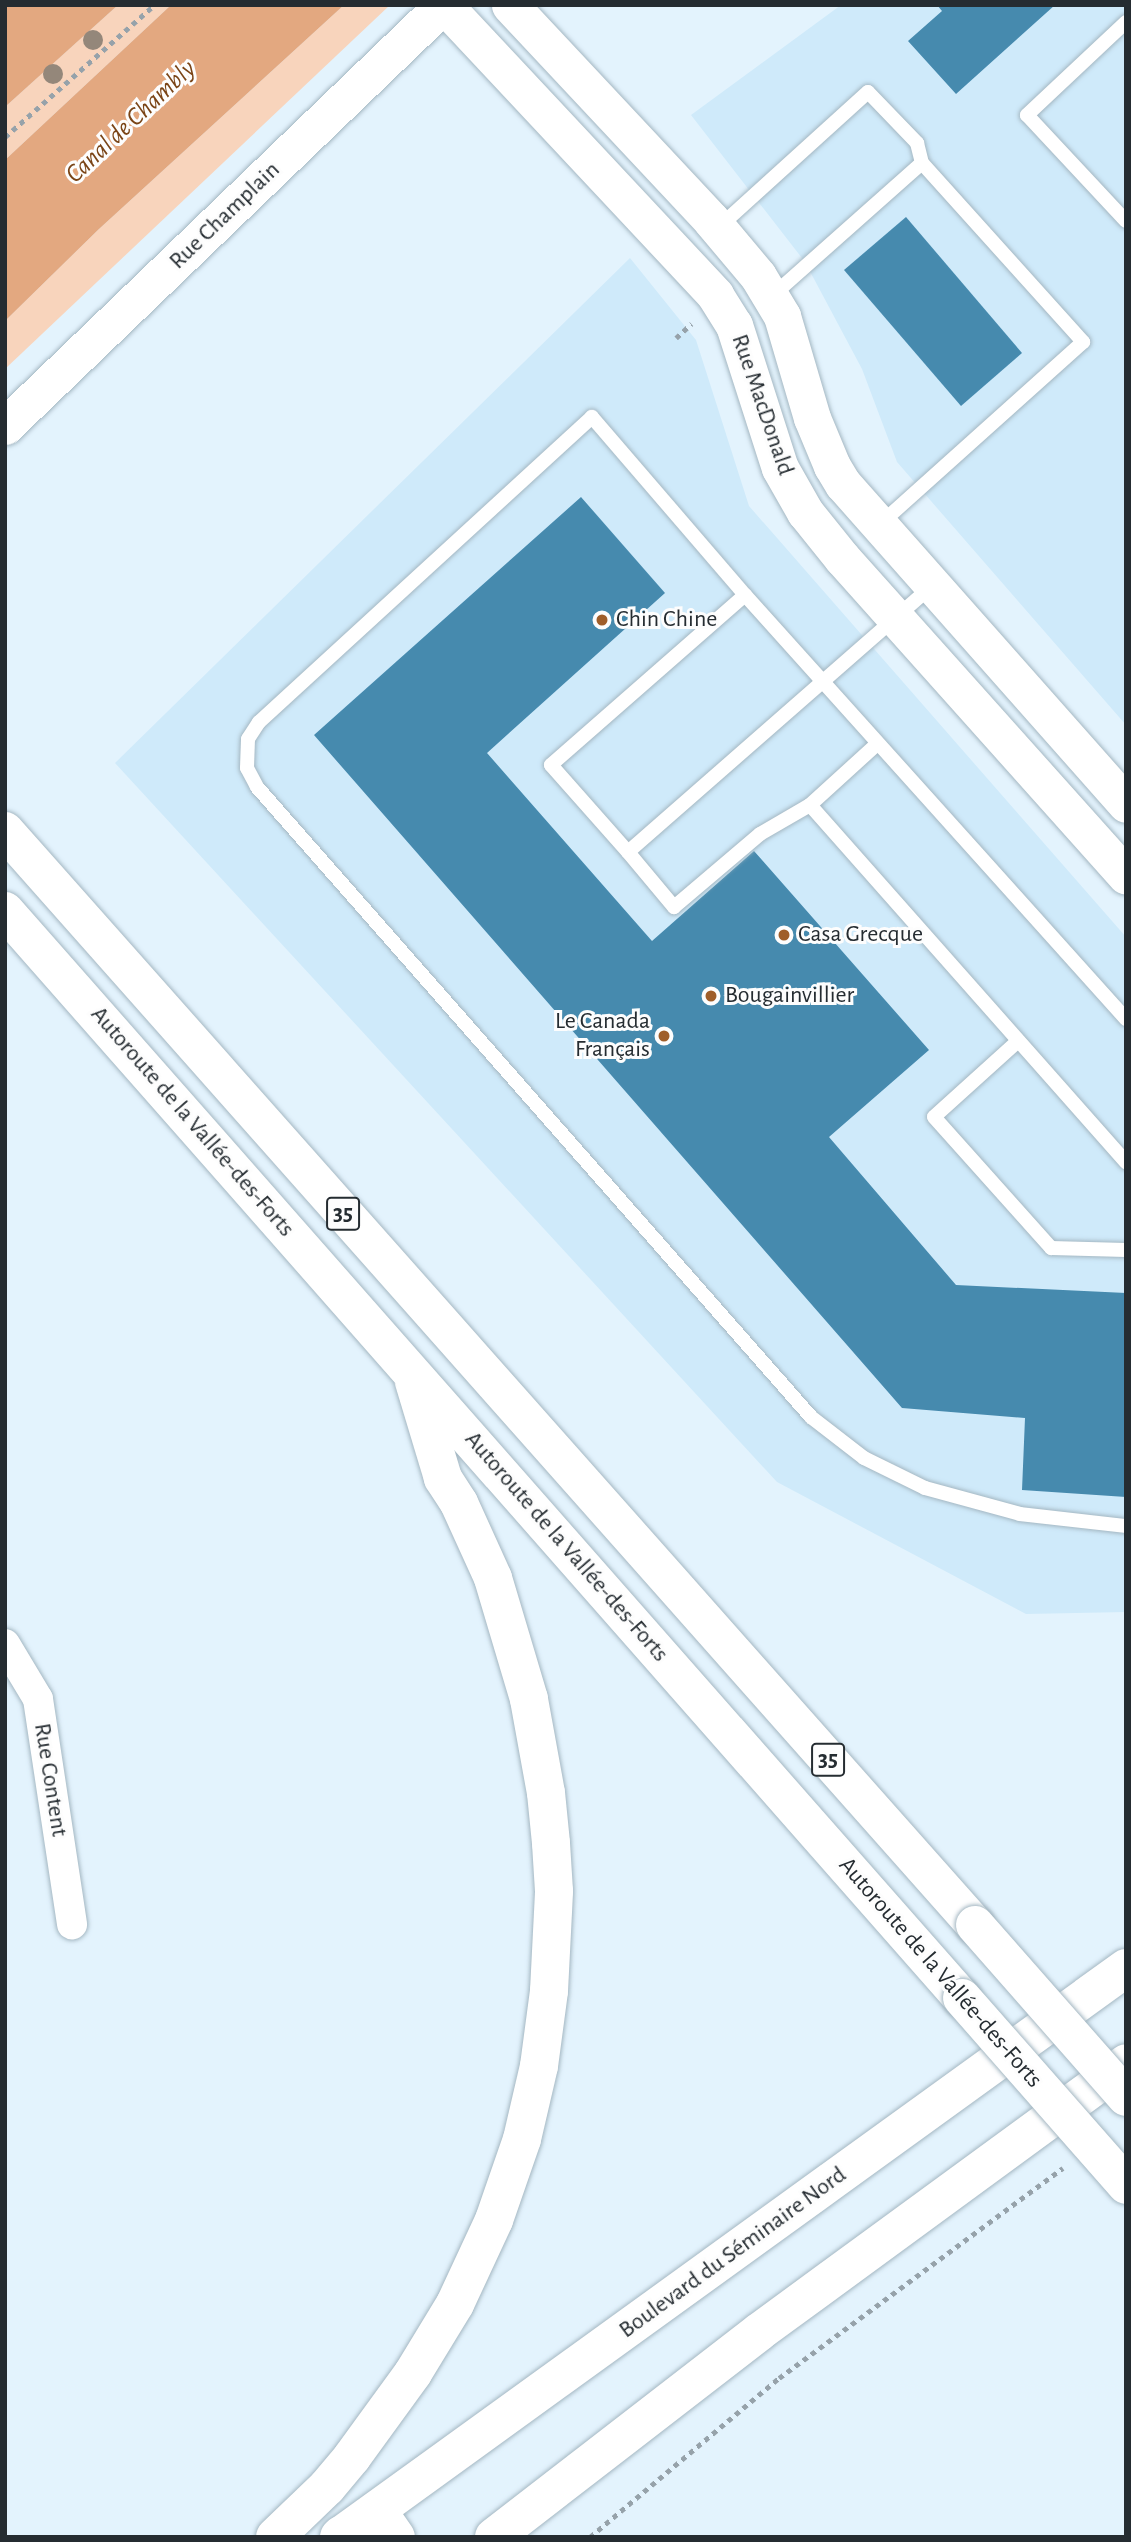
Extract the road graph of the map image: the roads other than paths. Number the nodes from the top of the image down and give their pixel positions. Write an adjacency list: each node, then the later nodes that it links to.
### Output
1 (444, 5): 8 (street, Rue Champlain); 12 (street, Rue MacDonald)
2 (510, 5): 6 (street, Rue MacDonald)
3 (1126, 22): 5 (lane)
4 (922, 163): 6 (lane); 7 (lane); 9 (lane)
5 (1126, 221)
6 (718, 228): 7 (street, Rue MacDonald)
7 (772, 296): 9 (street, Rue MacDonald)
8 (5, 426)
9 (878, 526): 10 (street, Rue MacDonald)
10 (932, 586): 12 (lane); 15 (street, Rue MacDonald)
11 (745, 595): 13 (lane); 18 (lane); 26 (lane)
12 (896, 618): 13 (lane); 19 (street, Rue MacDonald)
13 (822, 682): 14 (lane); 18 (lane)
14 (877, 744): 16 (lane); 21 (lane)
15 (1126, 804)
16 (810, 805): 18 (lane); 22 (lane)
17 (5, 831): 31 (main road, 35, bridge)
18 (628, 852)
19 (1126, 876)
20 (5, 911): 25 (main road, Autoroute de la Vallée-des-Forts / 35)
21 (1126, 1019)
22 (1018, 1041): 23 (lane); 24 (lane)
23 (1126, 1162)
24 (1126, 1250)
25 (411, 1370): 32 (main road, Autoroute de la Vallée-des-Forts / 35, bridge); 35 (main road)
26 (1126, 1526)
27 (5, 1644): 28 (street, Rue Content)
28 (72, 1924)
29 (1126, 1968): 33 (main road, Boulevard du Séminaire Nord)
30 (1126, 2063): 36 (main road)
31 (1126, 2097)
32 (1126, 2185)
33 (387, 2523): 34 (main road, Boulevard du Séminaire Nord)
34 (341, 2536)
35 (275, 2537)
36 (494, 2537)

